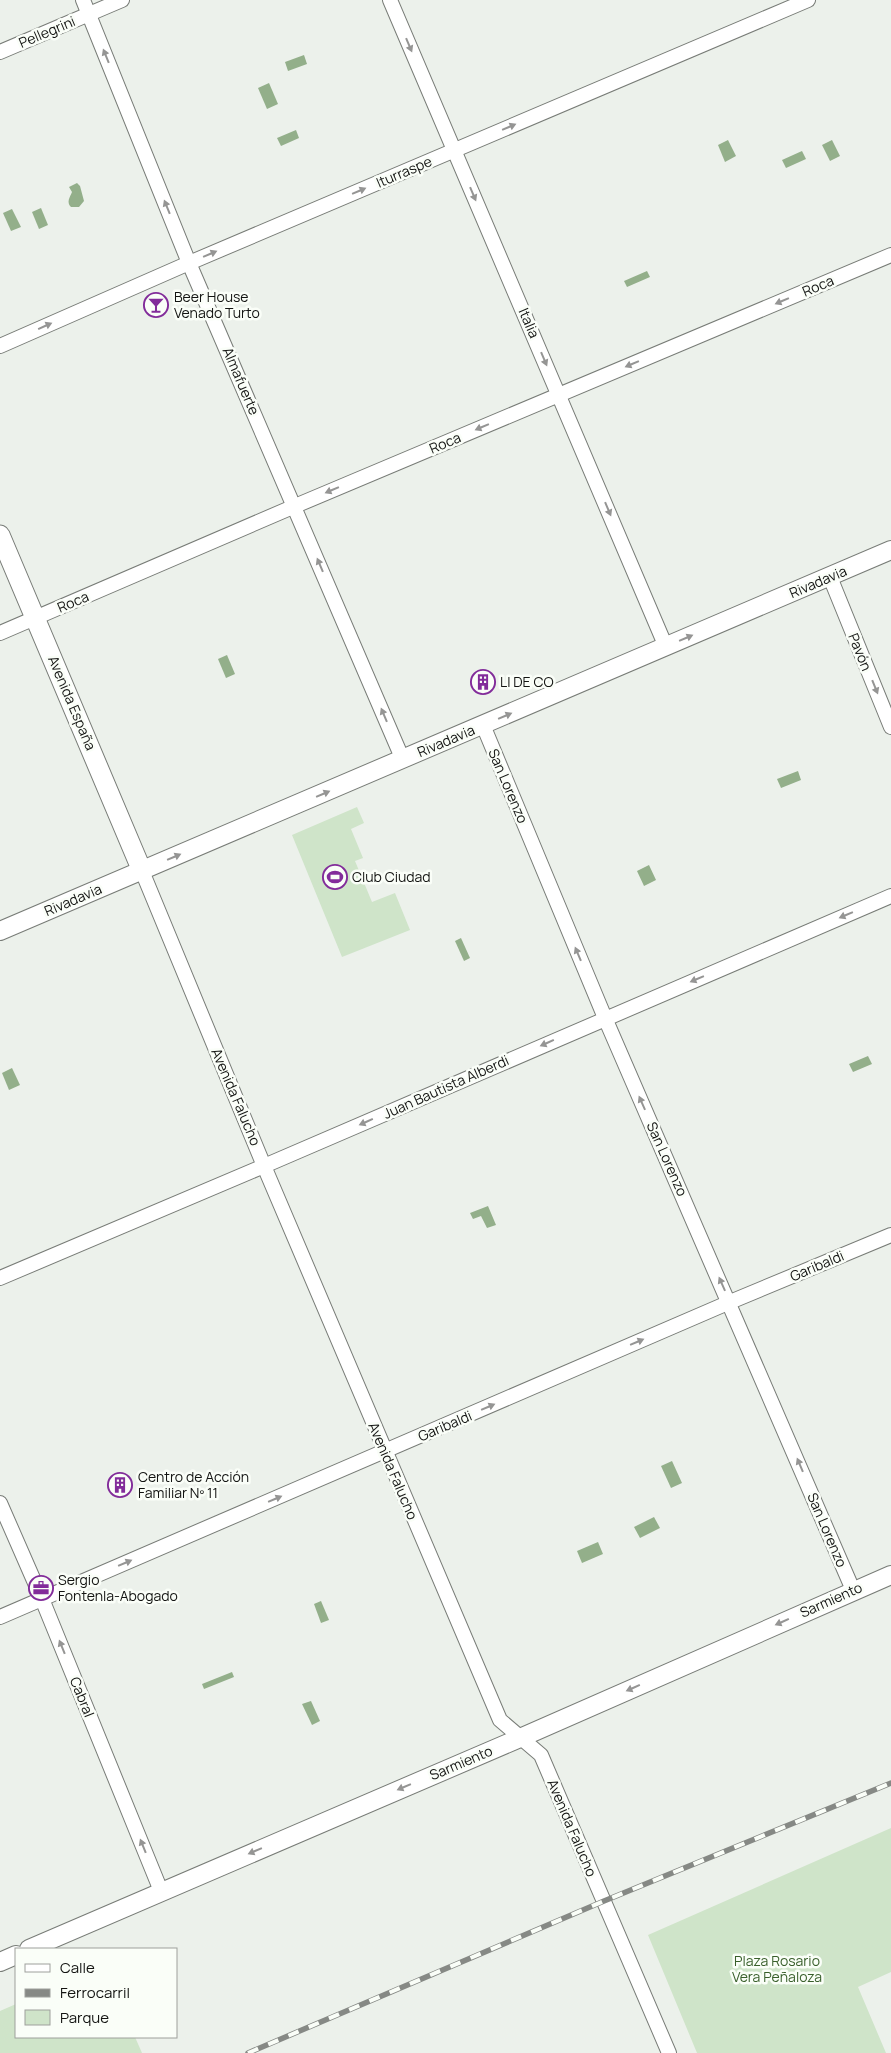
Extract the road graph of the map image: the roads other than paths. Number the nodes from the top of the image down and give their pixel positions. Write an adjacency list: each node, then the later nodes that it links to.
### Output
1 (83, 0): 5 (street, Almafuerte)
2 (122, 0): 5 (street, Pellegrini)
3 (390, 0): 7 (street, Italia, one-way to 7)
4 (808, 0): 7 (street, Iturraspe, one-way to 4)
5 (89, 14): 6 (street, Pellegrini); 9 (street, Almafuerte, one-way to 5)
6 (0, 52)
7 (454, 151): 9 (street, Iturraspe, one-way to 7); 11 (street, Italia, one-way to 11)
8 (891, 255): 11 (street, Roca, one-way to 11)
9 (190, 263): 10 (street, Iturraspe, one-way to 9); 12 (street, Almafuerte)
10 (0, 346)
11 (560, 395): 12 (street, Roca, one-way to 12); 18 (street, Italia, one-way to 18)
12 (295, 506): 16 (street, Roca); 21 (street, Almafuerte, one-way to 12)
13 (0, 535): 16 (main road, Avenida España)
14 (891, 550): 15 (street, Rivadavia)
15 (830, 577): 18 (street, Rivadavia, one-way to 15); 20 (street, Pavón, one-way to 20)
16 (36, 618): 17 (street, Roca); 22 (main road, Avenida España)
17 (0, 633)
18 (666, 647): 19 (street, Rivadavia, one-way to 18)
19 (483, 725): 21 (street, Rivadavia); 25 (street, San Lorenzo, one-way to 19)
20 (891, 727)
21 (403, 760): 22 (street, Rivadavia, one-way to 21)
22 (142, 871): 24 (street, Rivadavia); 26 (street, Avenida Falucho)
23 (891, 896): 25 (street, Juan Bautista Alberdi, one-way to 25)
24 (0, 931)
25 (605, 1018): 26 (street, Juan Bautista Alberdi, one-way to 26); 29 (street, San Lorenzo, one-way to 25)
26 (264, 1166): 28 (street, Juan Bautista Alberdi); 30 (street, Avenida Falucho)
27 (891, 1235): 29 (street, Garibaldi)
28 (0, 1278)
29 (730, 1302): 30 (street, Garibaldi, one-way to 29); 33 (street, San Lorenzo, one-way to 29)
30 (385, 1452): 34 (street, Garibaldi, one-way to 30); 36 (street, Avenida Falucho)
31 (0, 1503): 34 (street, Cabral)
32 (891, 1575): 33 (street, Sarmiento)
33 (853, 1590): 36 (street, Sarmiento, one-way to 36)
34 (42, 1599): 35 (street, Garibaldi); 37 (street, Cabral, one-way to 34)
35 (0, 1617)
36 (520, 1738): 37 (street, Sarmiento, one-way to 37); 41 (street, Avenida Falucho)
37 (161, 1891): 38 (street, Sarmiento)
38 (31, 1948)
39 (15, 1955): 40 (street)
40 (0, 1962)
41 (670, 2053)

